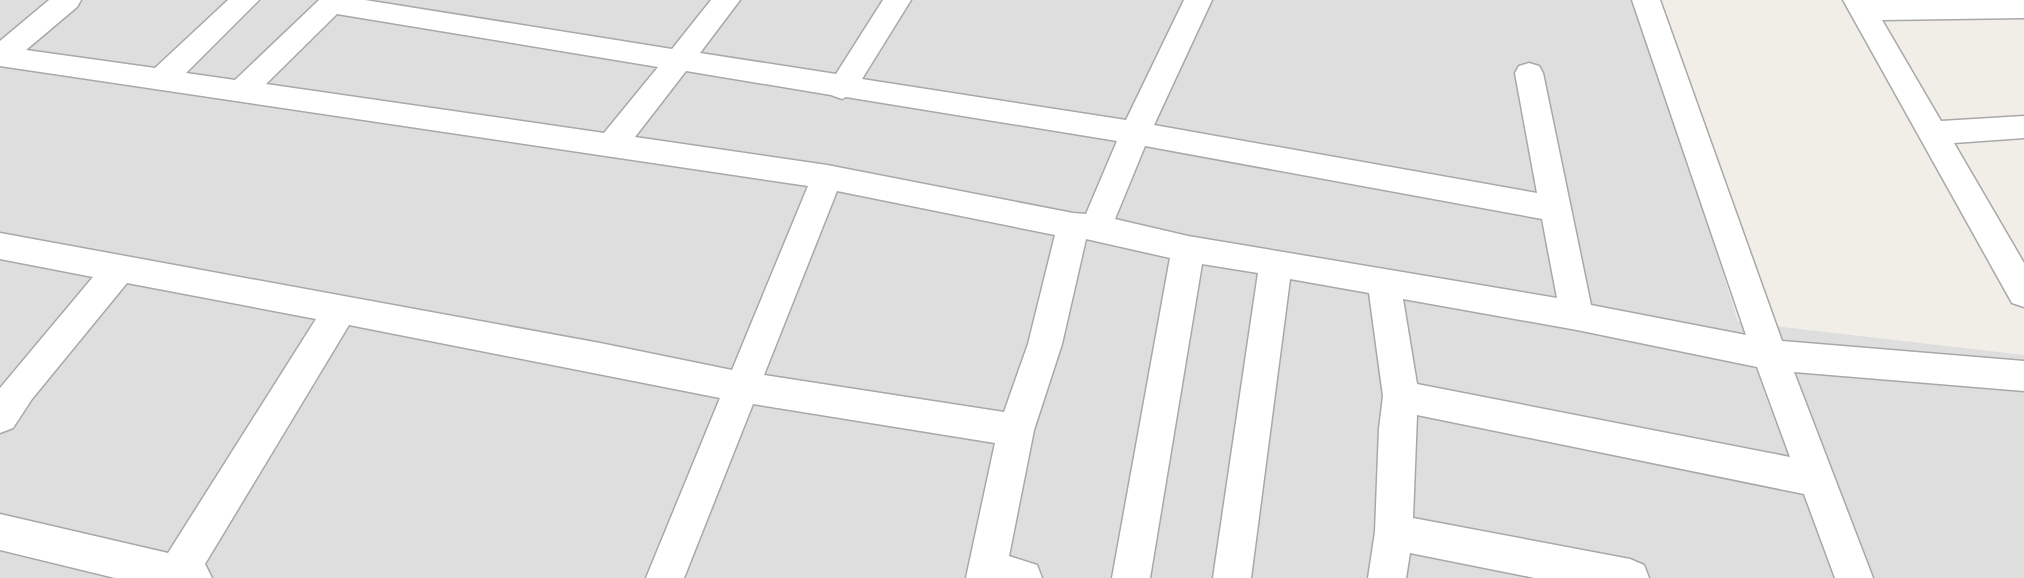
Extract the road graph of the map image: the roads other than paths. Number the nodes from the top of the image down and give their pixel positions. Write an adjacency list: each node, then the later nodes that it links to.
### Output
1 (67, 0): 9 (street)
2 (245, 0): 12 (street)
3 (726, 0): 10 (street)
4 (897, 0): 13 (street)
5 (1198, 0): 16 (street)
6 (1646, 0): 30 (street)
7 (1860, 5): 8 (street); 17 (street)
8 (2024, 9)
9 (0, 56): 12 (street)
10 (678, 60): 13 (street); 14 (street); 18 (street)
11 (1529, 73): 20 (street)
12 (162, 79): 14 (street)
13 (842, 88): 16 (street)
14 (241, 92): 18 (street)
15 (2024, 127): 17 (street)
16 (1135, 133): 20 (street); 21 (street)
17 (1933, 133): 27 (street)
18 (612, 145): 19 (street)
19 (827, 177): 21 (street); 33 (street)
20 (1557, 209): 29 (street)
21 (1085, 227): 23 (street); 36 (street)
22 (0, 246): 25 (street)
23 (1188, 249): 24 (street); 44 (street)
24 (1276, 263): 26 (street); 45 (street)
25 (120, 268): 28 (street); 32 (street)
26 (1384, 282): 29 (street); 34 (street)
27 (2024, 293)
28 (340, 310): 33 (street); 42 (street)
29 (1577, 316): 30 (street)
30 (1770, 354): 31 (street); 37 (street)
31 (2024, 376)
32 (10, 386): 35 (street)
33 (742, 387): 36 (street); 43 (street)
34 (1401, 396): 37 (street); 39 (street)
35 (0, 417)
36 (1016, 430): 41 (street)
37 (1818, 480): 48 (street)
38 (0, 532): 42 (street)
39 (1394, 532): 40 (street); 46 (street)
40 (1538, 568): 47 (street)
41 (998, 575)
42 (182, 577)
43 (665, 578)
44 (1131, 578)
45 (1232, 578)
46 (1387, 578)
47 (1630, 578)
48 (1854, 578)

